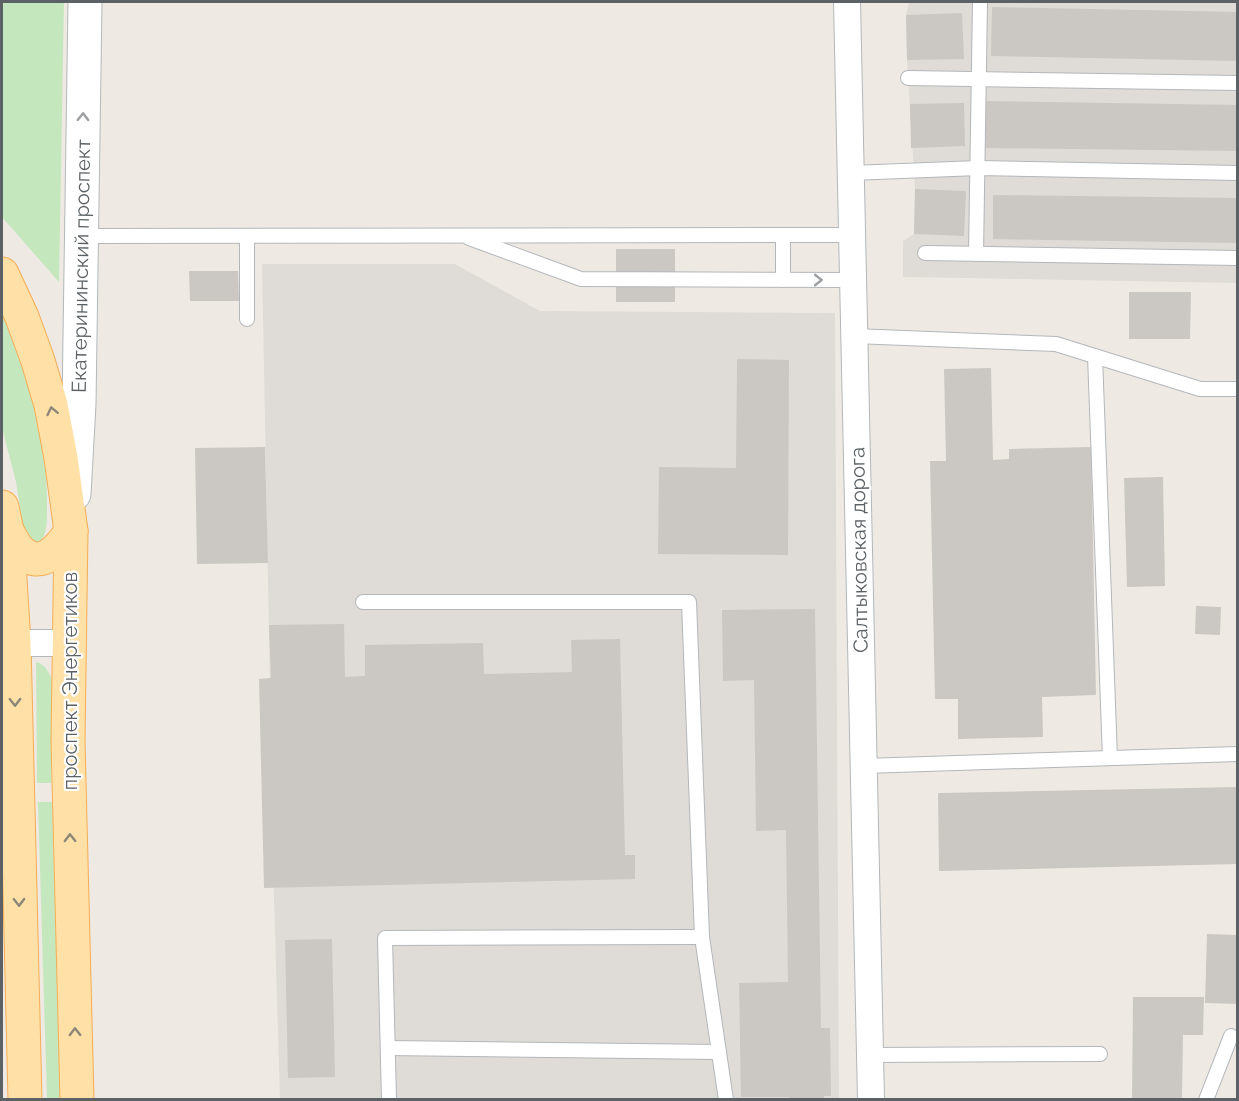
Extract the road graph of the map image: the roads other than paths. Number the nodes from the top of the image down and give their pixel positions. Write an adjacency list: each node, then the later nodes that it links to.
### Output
1 (85, 2): 13 (street, Екатерининский проспект, one-way to 1)
2 (847, 2): 8 (street, Салтыковская дорога)
3 (980, 2): 5 (lane)
4 (909, 78): 5 (lane)
5 (979, 79): 6 (lane); 7 (lane)
6 (1238, 83)
7 (978, 168): 8 (lane); 9 (lane); 16 (lane)
8 (851, 173): 12 (street, Салтыковская дорога)
9 (1238, 173)
10 (459, 234): 11 (lane); 14 (lane); 19 (lane)
11 (783, 235): 12 (lane); 19 (lane)
12 (852, 235): 20 (street, Салтыковская дорога)
13 (81, 236): 14 (lane); 26 (street, Екатерининский проспект)
14 (247, 236): 21 (lane)
15 (925, 253): 16 (lane)
16 (976, 254): 17 (lane)
17 (1238, 258)
18 (2, 274): 26 (main road, проспект Энергетиков, one-way to 18)
19 (783, 280): 20 (lane, one-way to 20)
20 (853, 280): 22 (street, Салтыковская дорога)
21 (247, 319)
22 (854, 336): 23 (lane); 32 (street, Салтыковская дорога)
23 (1095, 356): 24 (lane); 31 (lane)
24 (1238, 389)
25 (4, 519): 26 (main road); 28 (main road)
26 (71, 531): 29 (main road, проспект Энергетиков)
27 (363, 602): 33 (lane)
28 (8, 643): 29 (street); 39 (main road, one-way to 39)
29 (70, 643): 40 (main road, проспект Энергетиков, one-way to 29)
30 (1238, 754): 31 (lane)
31 (1110, 758): 32 (lane)
32 (864, 766): 38 (street, Салтыковская дорога)
33 (702, 937): 35 (lane); 36 (lane)
34 (1231, 1036): 44 (lane)
35 (388, 1048): 36 (lane); 41 (lane)
36 (719, 1052): 42 (lane)
37 (1100, 1054): 38 (lane)
38 (870, 1056): 43 (street, Салтыковская дорога)
39 (25, 1100)
40 (77, 1100)
41 (389, 1100)
42 (726, 1100)
43 (871, 1100)
44 (1206, 1100)

